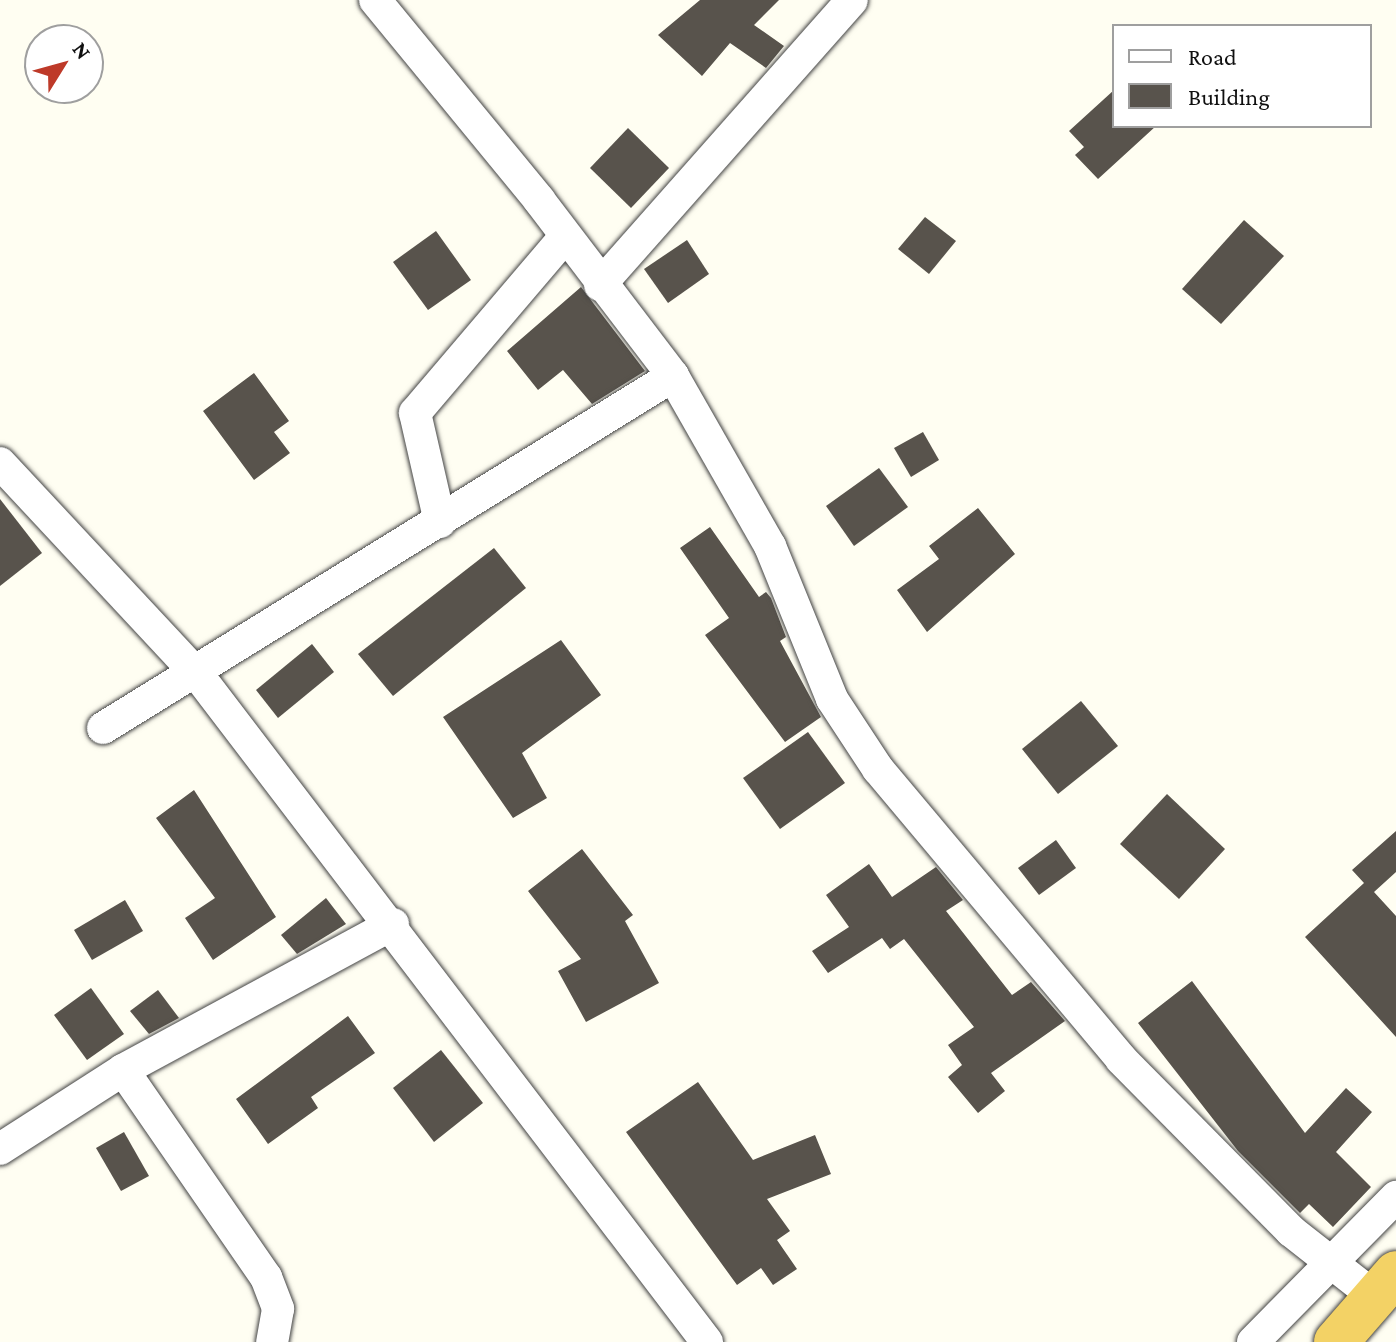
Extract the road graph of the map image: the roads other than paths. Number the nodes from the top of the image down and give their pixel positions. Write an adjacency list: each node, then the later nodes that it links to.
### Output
1 (375, 0): 3 (street)
2 (852, 0): 4 (street)
3 (565, 237): 4 (street); 7 (street)
4 (600, 285): 5 (street)
5 (673, 376): 7 (street); 14 (street)
6 (0, 463): 8 (street)
7 (440, 522): 8 (street)
8 (198, 675): 9 (street); 10 (street)
9 (103, 728)
10 (393, 924): 11 (street); 17 (street)
11 (123, 1070): 12 (street); 16 (street)
12 (0, 1149)
13 (1396, 1197): 14 (street)
14 (1334, 1260): 15 (street); 18 (street)
15 (1385, 1285): 19 (highway)
16 (272, 1342)
17 (707, 1342)
18 (1253, 1342)
19 (1336, 1342)

